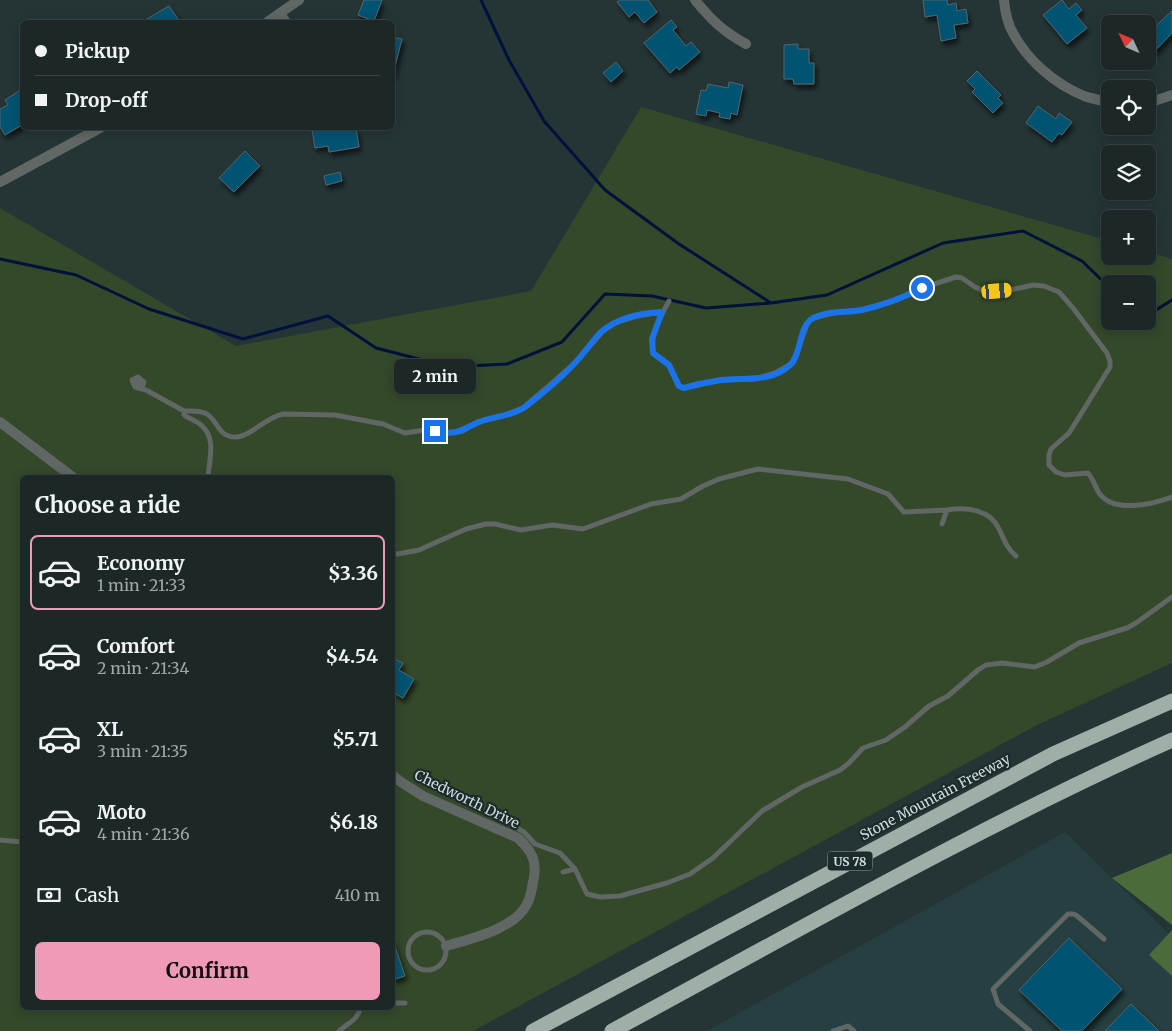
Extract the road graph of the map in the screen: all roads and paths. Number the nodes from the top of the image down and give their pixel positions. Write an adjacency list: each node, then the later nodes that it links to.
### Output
1 (299, 0): 4 (street)
2 (695, 0): 5 (street)
3 (1004, 0): 8 (street)
4 (283, 18)
5 (746, 44)
6 (1172, 95): 7 (street)
7 (1156, 100)
8 (1101, 101)
9 (96, 130): 10 (street)
10 (0, 182)
11 (669, 301): 12 (lane)
12 (662, 312): 14 (lane); 18 (lane)
13 (138, 383): 14 (lane)
14 (184, 412): 17 (lane)
15 (0, 422): 16 (street)
16 (70, 475)
17 (208, 475)
18 (1172, 497)
19 (947, 510): 20 (lane); 21 (lane); 22 (lane)
20 (942, 524)
21 (395, 554)
22 (1016, 556)
23 (1172, 597): 30 (lane)
24 (1172, 701): 38 (highway, Stone Mountain Freeway / US 78)
25 (1172, 740): 39 (highway, US 78)
26 (395, 777): 33 (street, Chedworth Drive)
27 (500, 818): 30 (lane)
28 (0, 840): 29 (lane)
29 (20, 842)
30 (575, 869): 31 (lane)
31 (563, 872)
32 (1104, 939): 42 (lane)
33 (446, 946): 33 (lane)
34 (395, 1003): 35 (lane)
35 (405, 1003)
36 (360, 1010): 37 (lane)
37 (339, 1031)
38 (533, 1031)
39 (612, 1031)
40 (833, 1031): 41 (lane)
41 (854, 1031)
42 (1030, 1031)

